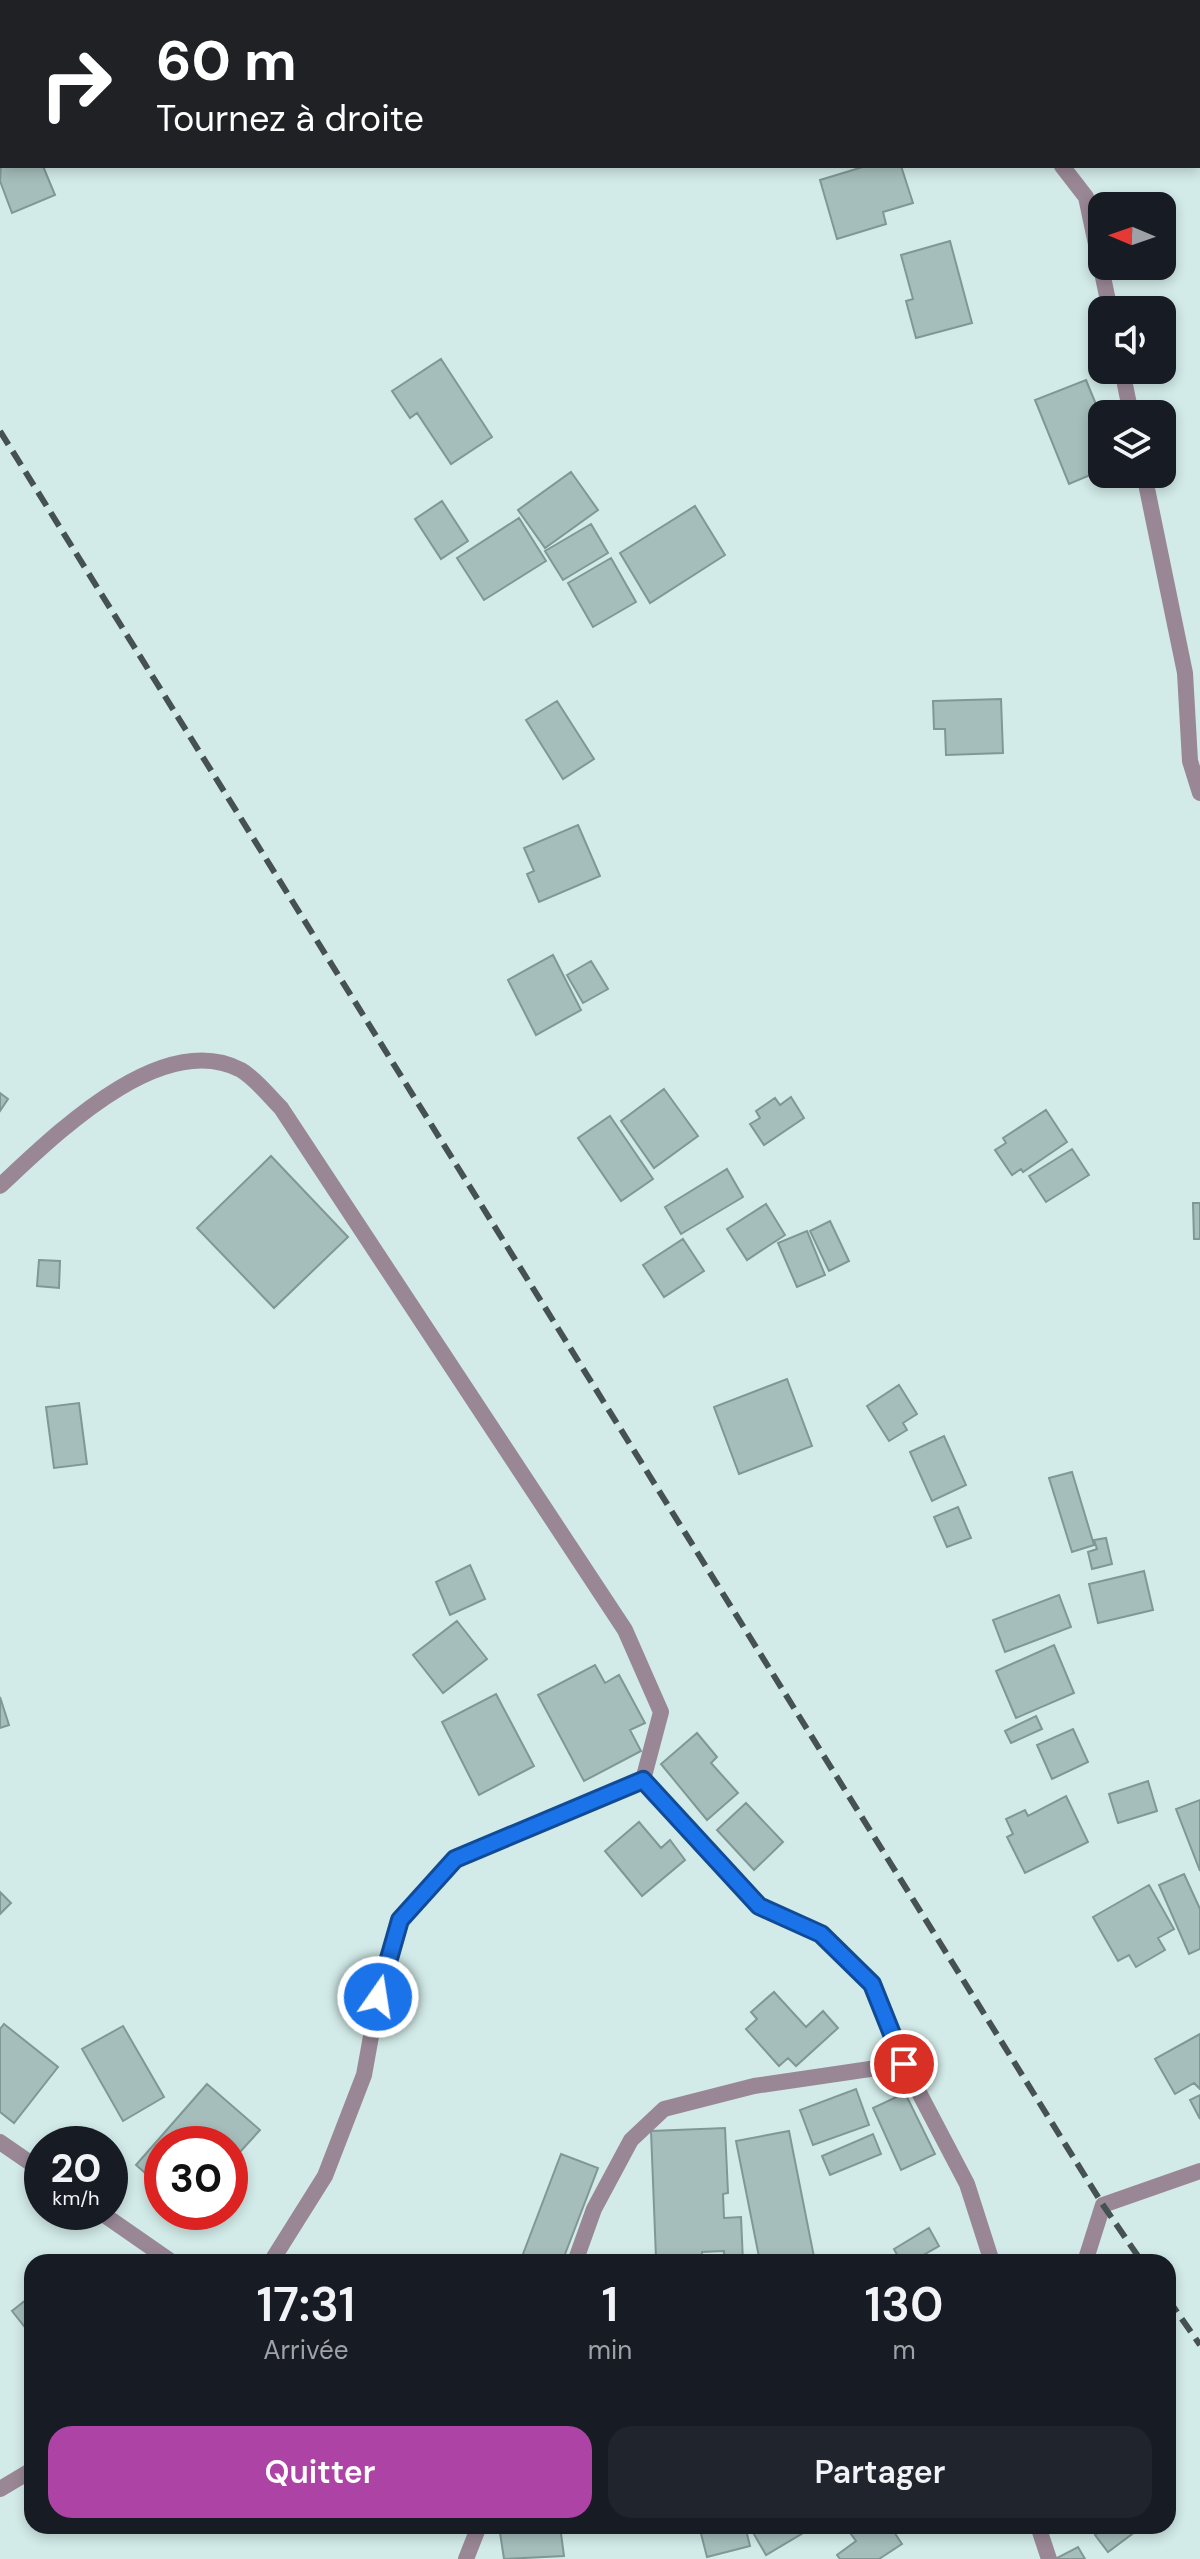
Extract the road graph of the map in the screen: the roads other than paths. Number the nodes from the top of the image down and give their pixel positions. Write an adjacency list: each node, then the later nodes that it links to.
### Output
1 (1064, 168): 2 (street)
2 (1107, 296)
3 (1147, 488): 4 (street)
4 (1200, 793)
5 (0, 1186): 6 (street)
6 (643, 1780): 7 (street); 13 (street)
7 (904, 2064): 14 (street); 15 (street)
8 (0, 2142): 9 (street)
9 (24, 2159)
10 (1200, 2171): 16 (street)
11 (126, 2230): 12 (street)
12 (160, 2254)
13 (276, 2254)
14 (578, 2254)
15 (989, 2254)
16 (1088, 2254)
17 (24, 2475): 18 (street)
18 (0, 2489)
19 (476, 2534): 21 (street)
20 (1041, 2534): 22 (street)
21 (466, 2559)
22 (1049, 2559)

